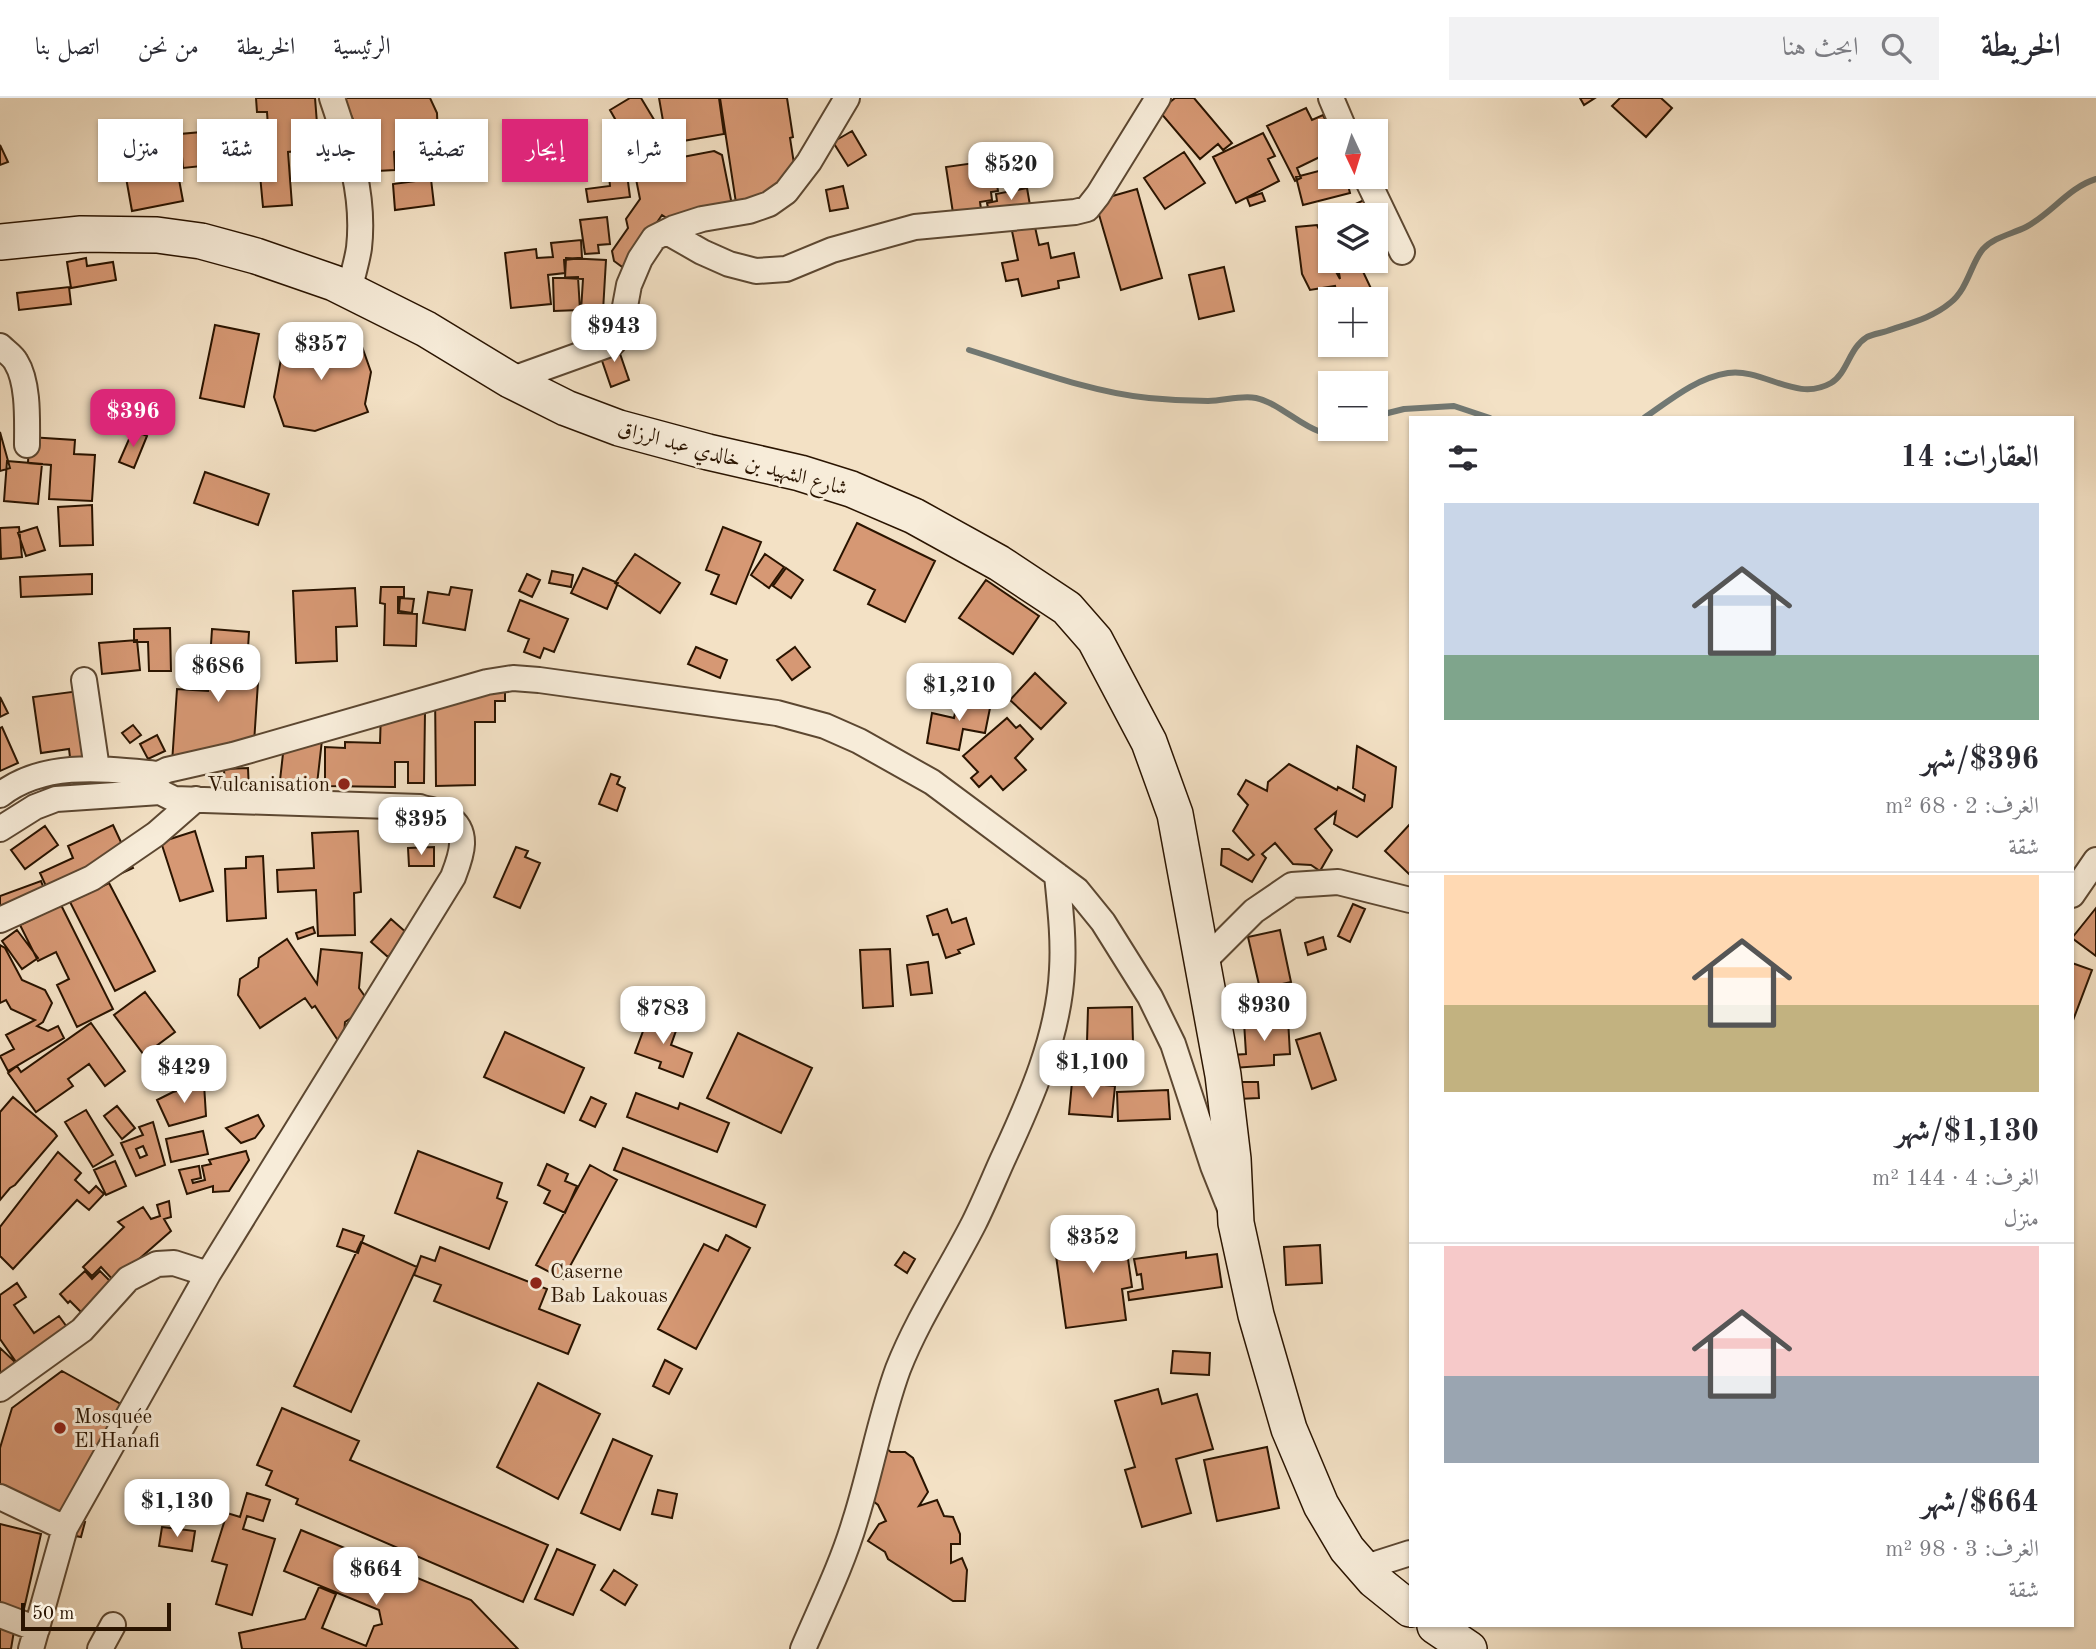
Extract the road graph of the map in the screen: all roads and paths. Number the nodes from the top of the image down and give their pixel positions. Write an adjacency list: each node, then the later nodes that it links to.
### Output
1 (332, 98): 10 (street)
2 (847, 98): 7 (street)
3 (1158, 98): 7 (street)
4 (1331, 98): 5 (street)
5 (1341, 119)
6 (1372, 189): 9 (street)
7 (667, 232): 12 (street)
8 (0, 242): 10 (main road, شارع الشهيد بن خالدي عبد الرزاق)
9 (1402, 252)
10 (349, 291): 12 (main road, شارع الشهيد بن خالدي عبد الرزاق)
11 (0, 346): 13 (street)
12 (510, 380): 25 (main road, شارع الشهيد بن خالدي عبد الرزاق)
13 (27, 445)
14 (84, 680): 15 (street)
15 (97, 769): 16 (street); 17 (street)
16 (160, 783): 18 (street); 19 (street); 21 (street)
17 (0, 795)
18 (196, 799): 24 (street); 27 (street)
19 (0, 830)
20 (2096, 860): 22 (street)
21 (1057, 874): 26 (street); 39 (street)
22 (2074, 892)
23 (1409, 900): 25 (street)
24 (0, 920)
25 (1203, 962): 26 (main road, شارع الشهيد بن خالدي عبد الرزاق)
26 (1236, 1223): 32 (main road, شارع الشهيد بن خالدي عبد الرزاق)
27 (208, 1274): 28 (street); 30 (street)
28 (0, 1388)
29 (0, 1497): 30 (street)
30 (65, 1528): 37 (street)
31 (1409, 1553): 32 (street)
32 (1363, 1568): 33 (main road, شارع الشهيد بن خالدي عبد الرزاق)
33 (1409, 1608)
34 (0, 1615): 37 (street)
35 (113, 1625): 38 (street)
36 (1436, 1627): 40 (main road)
37 (34, 1639)
38 (100, 1649)
39 (803, 1649)
40 (1469, 1649)

